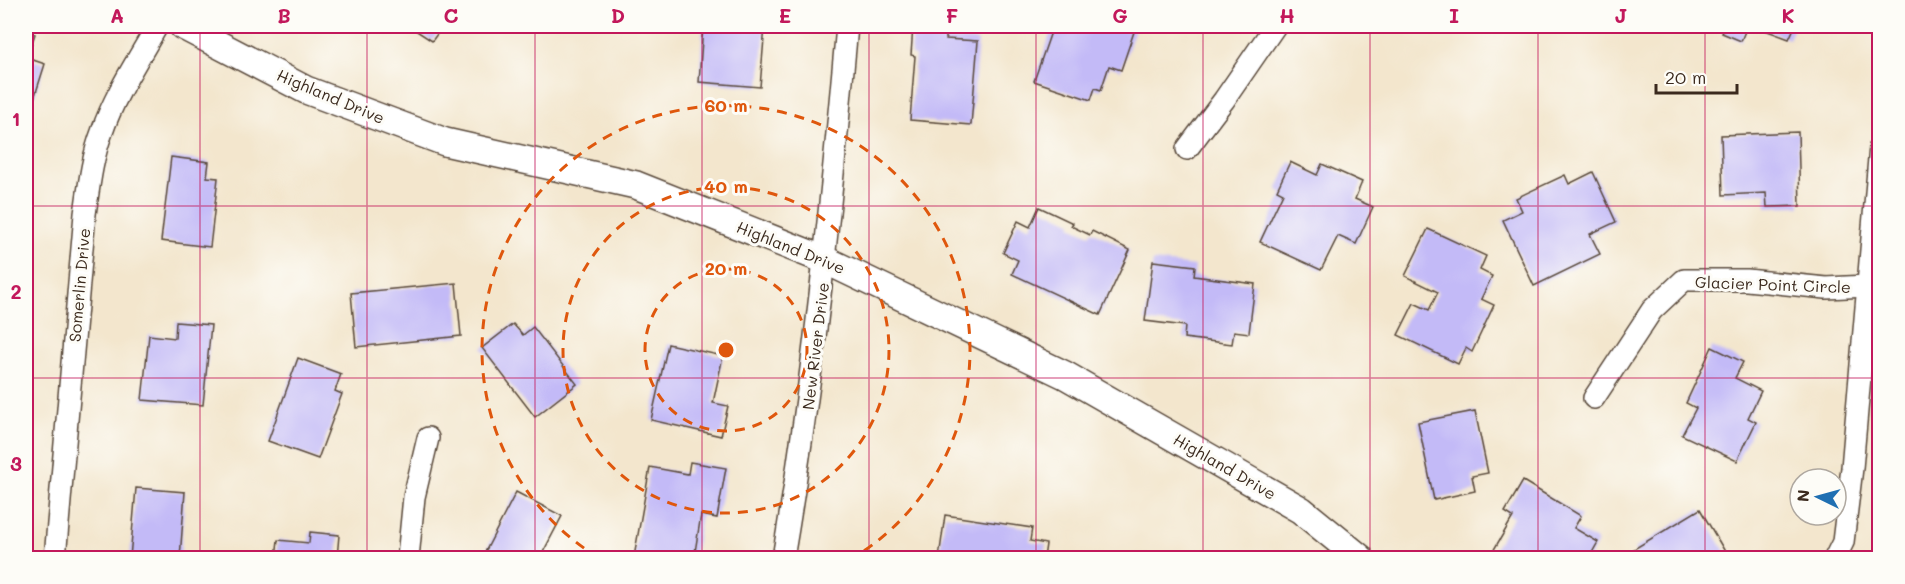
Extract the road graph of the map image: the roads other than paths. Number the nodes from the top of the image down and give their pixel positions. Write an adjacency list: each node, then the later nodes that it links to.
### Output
1 (157, 26): 11 (street, Somerlin Drive)
2 (183, 26): 7 (street, Highland Drive)
3 (847, 26): 7 (street, New River Drive)
4 (1275, 26): 6 (street)
5 (1880, 147): 8 (street)
6 (1187, 149)
7 (825, 260): 13 (street, New River Drive); 14 (street, Highland Drive)
8 (1867, 286): 9 (street, Glacier Point Circle); 15 (street)
9 (1594, 398)
10 (428, 438): 12 (street)
11 (55, 558)
12 (408, 558)
13 (783, 558)
14 (1360, 558)
15 (1835, 558)

